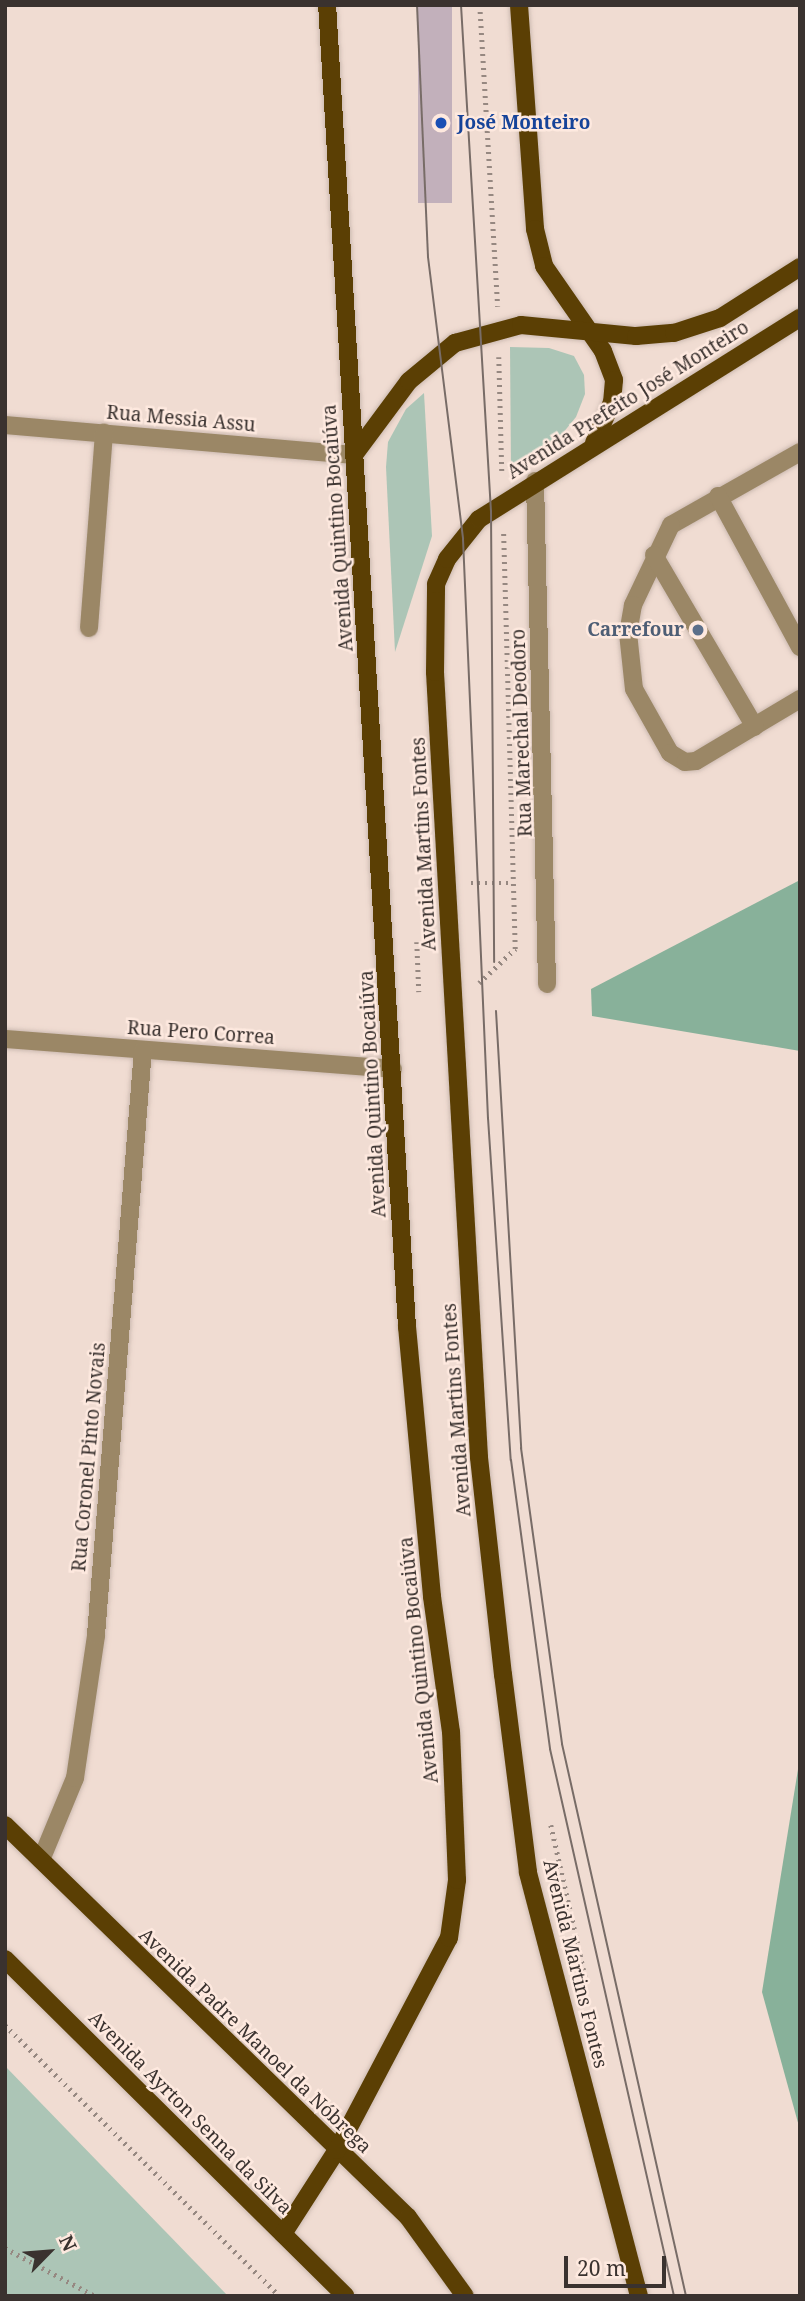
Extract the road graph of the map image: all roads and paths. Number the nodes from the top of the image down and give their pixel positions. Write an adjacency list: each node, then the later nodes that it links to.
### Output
1 (327, 5): 12 (main road, Avenida Quintino Bocaiúva)
2 (480, 5): 6 (path)
3 (519, 5): 7 (main road)
4 (800, 267): 7 (main road, Avenida Prefeito José Monteiro)
5 (800, 318): 10 (main road, Avenida Prefeito José Monteiro)
6 (499, 328): 7 (main road, Avenida Prefeito José Monteiro); 12 (main road, Avenida Prefeito José Monteiro); 15 (path)
7 (584, 330): 10 (main road)
8 (5, 425): 9 (street, Rua Messia Assu)
9 (104, 433): 12 (street, Rua Messia Assu); 18 (street)
10 (594, 443): 13 (main road, Avenida Prefeito José Monteiro)
11 (799, 453): 14 (street)
12 (354, 455): 30 (main road, Avenida Quintino Bocaiúva)
13 (535, 481): 15 (main road, Avenida Prefeito José Monteiro); 25 (street, Rua Marechal Deodoro)
14 (718, 496): 17 (street); 19 (street)
15 (502, 503): 16 (main road, Avenida Prefeito José Monteiro); 23 (path)
16 (480, 519): 44 (main road, Avenida Martins Fontes)
17 (654, 555): 21 (street); 21 (street)
18 (89, 628)
19 (800, 647)
20 (800, 699): 21 (street)
21 (755, 727)
22 (463, 883): 23 (path)
23 (512, 883): 26 (path)
24 (417, 942): 27 (path)
25 (547, 984)
26 (475, 987)
27 (419, 992)
28 (5, 1039): 29 (street, Rua Pero Correa)
29 (143, 1050): 30 (street, Rua Pero Correa); 33 (street, Rua Coronel Pinto Novais)
30 (393, 1069): 37 (main road, Avenida Quintino Bocaiúva)
31 (550, 1820): 35 (path)
32 (5, 1825): 33 (main road, Avenida Padre Manoel da Nóbrega)
33 (41, 1860): 37 (main road, Avenida Padre Manoel da Nóbrega)
34 (5, 1959): 38 (main road, Avenida Ayrton Senna da Silva)
35 (587, 1983)
36 (5, 2025): 41 (path)
37 (337, 2150): 38 (main road, Avenida Quintino Bocaiúva); 43 (main road, Avenida Padre Manoel da Nóbrega)
38 (283, 2234): 42 (main road, Avenida Ayrton Senna da Silva)
39 (5, 2248): 40 (path)
40 (95, 2296)
41 (280, 2296)
42 (345, 2296)
43 (466, 2296)
44 (639, 2296)

